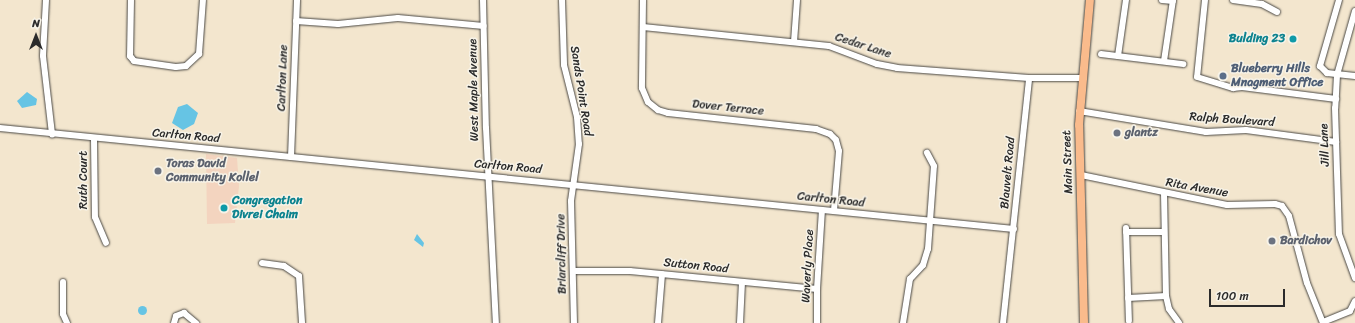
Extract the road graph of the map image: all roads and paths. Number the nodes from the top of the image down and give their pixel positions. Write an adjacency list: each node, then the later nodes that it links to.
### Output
1 (46, 0): 33 (street)
2 (131, 0): 3 (street)
3 (203, 0)
4 (297, 0): 18 (street, Carlton Lane)
5 (483, 0): 19 (street, West Maple Avenue)
6 (562, 0): 40 (street, Sands Point Road)
7 (643, 0): 20 (street, Dover Terrace)
8 (797, 0): 21 (street)
9 (1090, 0): 29 (main road, Main Street)
10 (1126, 0): 23 (street)
11 (1162, 0): 12 (street)
12 (1173, 0): 24 (street)
13 (1205, 0): 30 (street)
14 (1233, 0): 17 (street)
15 (1339, 0): 26 (street)
16 (1355, 11): 26 (street, Jill Lane)
17 (1277, 12)
18 (296, 21): 19 (street); 37 (street, Carlton Lane)
19 (484, 26): 39 (street, West Maple Avenue)
20 (643, 27): 21 (street, Cedar Lane); 43 (street, Dover Terrace)
21 (794, 42): 28 (street, Cedar Lane)
22 (1101, 54): 23 (street)
23 (1118, 56): 24 (street)
24 (1164, 61): 25 (street)
25 (1182, 64)
26 (1337, 75): 27 (street); 30 (street, Jill Lane)
27 (1355, 76)
28 (1029, 78): 29 (street); 45 (street, Blauvelt Road)
29 (1082, 78): 31 (main road, Main Street)
30 (1336, 99): 35 (street, Jill Lane)
31 (1080, 111): 35 (street, Ralph Boulevard); 38 (main road, Main Street)
32 (0, 128): 33 (street, Carlton Road)
33 (52, 134): 34 (street, Carlton Road)
34 (94, 139): 37 (street, Carlton Road); 47 (street, Ruth Court)
35 (1336, 142): 51 (street, Jill Lane)
36 (927, 153): 44 (street)
37 (291, 157): 39 (street, Carlton Road)
38 (1081, 175): 41 (street, Rita Avenue); 70 (main road, Main Street)
39 (488, 176): 40 (street, Carlton Road); 63 (street, West Maple Avenue)
40 (573, 185): 42 (street, Carlton Road); 49 (street, Briarcliff Drive)
41 (1164, 193): 46 (street); 72 (street, Rita Avenue)
42 (822, 210): 43 (street, Carlton Road); 54 (street, Waverly Place)
43 (834, 211): 44 (street, Carlton Road)
44 (931, 222): 45 (street, Carlton Road); 68 (street)
45 (1014, 229): 69 (street, Blauvelt Road)
46 (1164, 232): 55 (street); 56 (street)
47 (106, 243)
48 (262, 263): 58 (street)
49 (573, 271): 50 (street, Sutton Road); 64 (street, Briarcliff Drive)
50 (662, 274): 53 (street, Sutton Road); 65 (street)
51 (1355, 278)
52 (63, 282): 60 (street)
53 (742, 282): 54 (street, Sutton Road); 66 (street)
54 (816, 289): 67 (street, Waverly Place)
55 (1166, 296): 56 (street); 71 (street)
56 (1128, 298): 59 (street)
57 (1355, 301): 72 (street)
58 (301, 321)
59 (1129, 321)
60 (67, 323)
61 (174, 323): 62 (street)
62 (196, 323)
63 (496, 323)
64 (574, 323)
65 (658, 323)
66 (740, 323)
67 (818, 323)
68 (903, 323)
69 (1003, 323)
70 (1084, 323)
71 (1179, 323)
72 (1323, 323)

